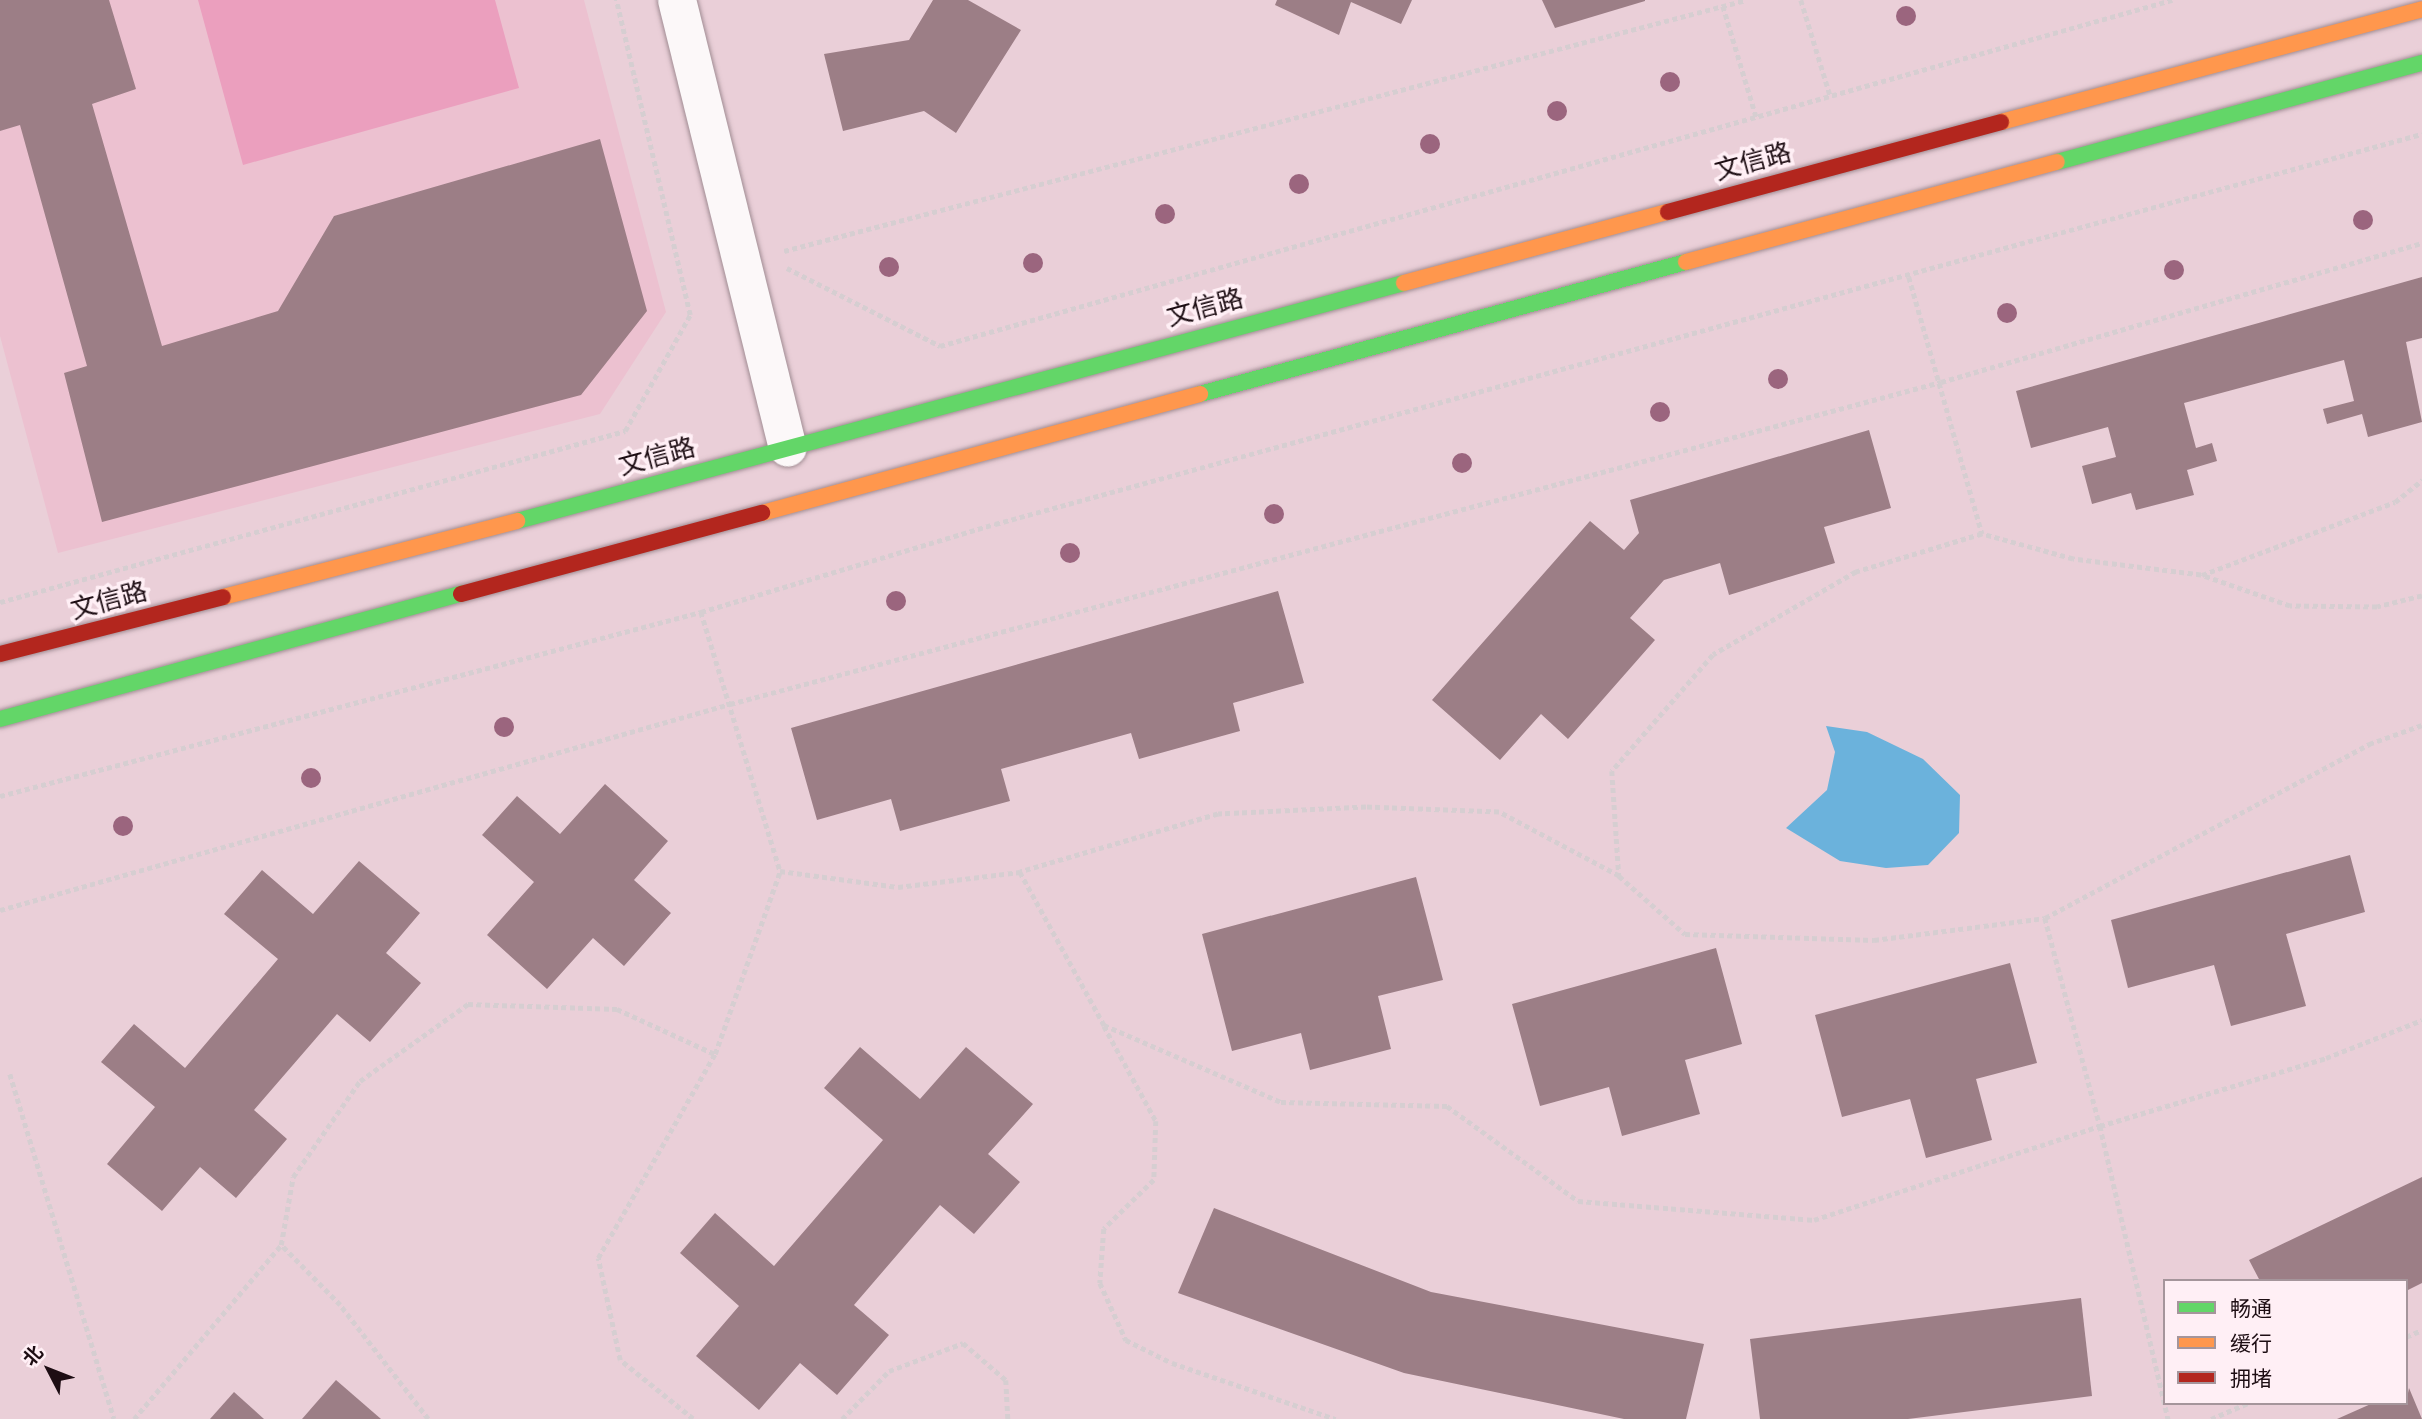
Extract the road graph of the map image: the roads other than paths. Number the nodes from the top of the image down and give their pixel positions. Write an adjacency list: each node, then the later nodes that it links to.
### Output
1 (677, 0): 4 (street)
2 (2422, 9): 4 (main road, 文信路)
3 (2422, 63): 6 (main road)
4 (788, 447): 5 (main road, 文信路)
5 (0, 654)
6 (0, 719)

